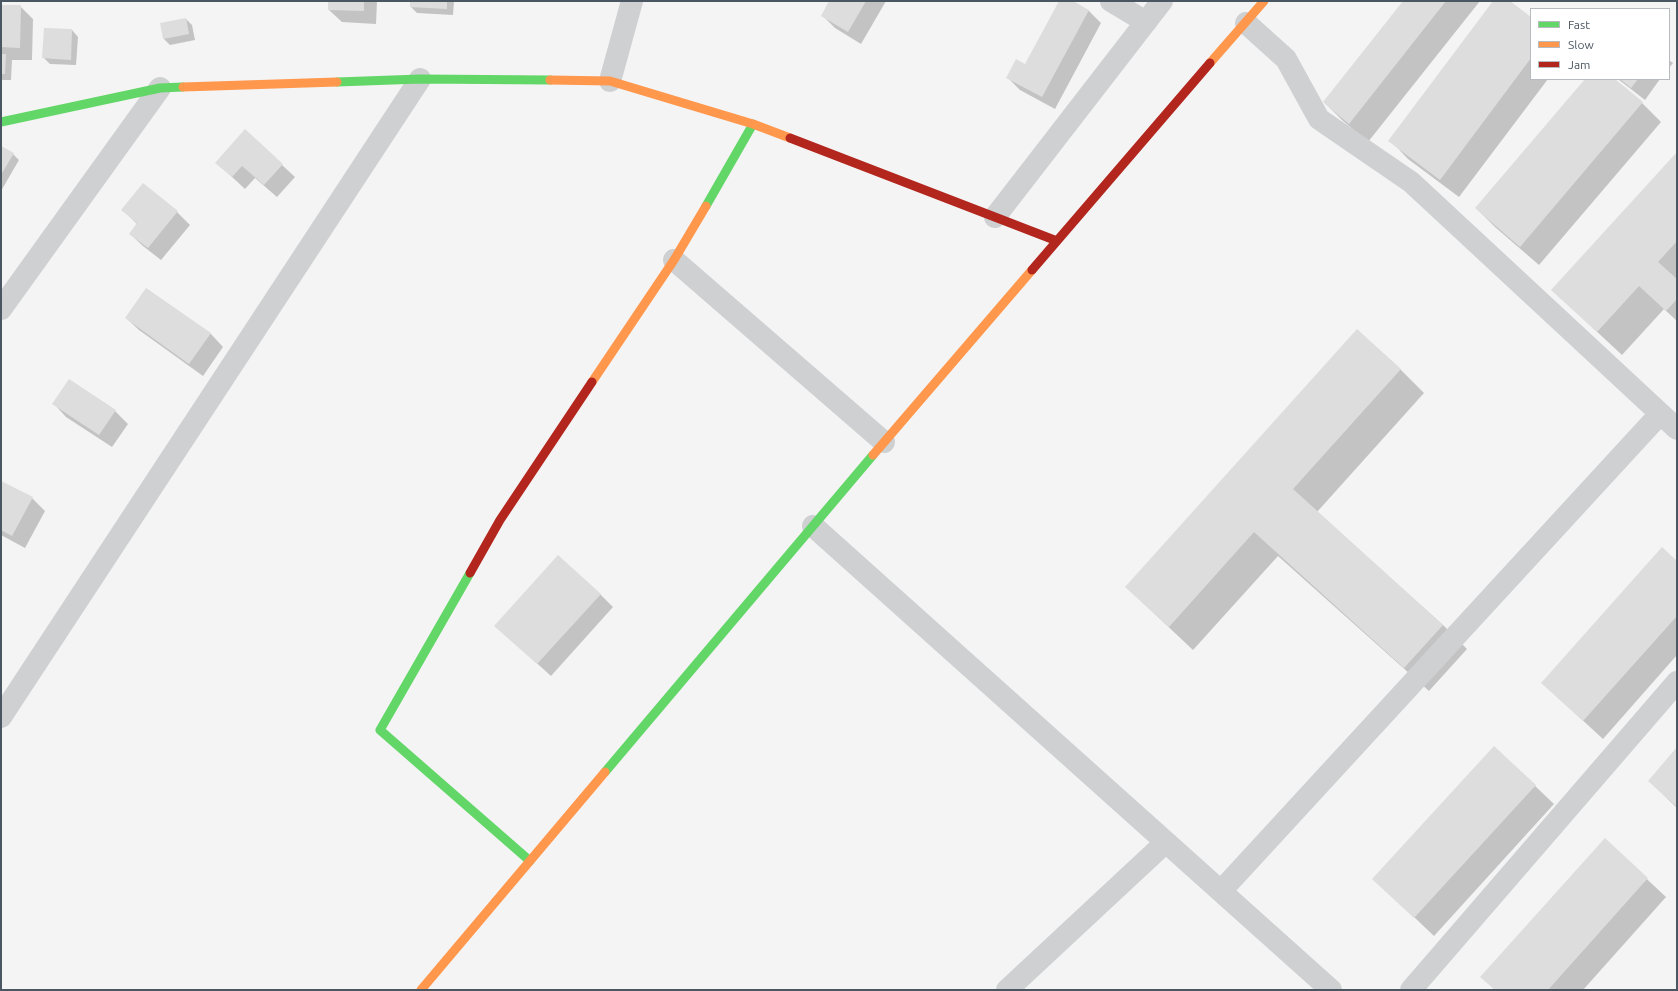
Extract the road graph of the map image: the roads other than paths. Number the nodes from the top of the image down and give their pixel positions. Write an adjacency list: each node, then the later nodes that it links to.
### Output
1 (632, 1): 8 (street)
2 (1111, 1): 5 (street)
3 (1162, 1): 5 (street)
4 (1264, 1): 6 (street)
5 (1146, 22): 12 (street)
6 (1246, 23): 13 (street); 16 (street)
7 (420, 79): 8 (street); 9 (street); 21 (street)
8 (610, 81): 11 (street)
9 (160, 88): 10 (street); 15 (street)
10 (1, 122)
11 (754, 124): 12 (street); 14 (street)
12 (995, 217): 13 (street)
13 (1057, 241): 18 (street)
14 (674, 260): 18 (street); 23 (street)
15 (1, 309)
16 (1660, 414): 17 (street); 24 (street)
17 (1677, 429)
18 (884, 442): 19 (street)
19 (813, 526): 22 (street); 23 (street)
20 (1677, 682): 28 (street)
21 (1, 717)
22 (1166, 842): 24 (street); 26 (street)
23 (530, 861): 25 (street)
24 (1221, 891): 27 (street)
25 (421, 990)
26 (1006, 990)
27 (1331, 990)
28 (1411, 990)

